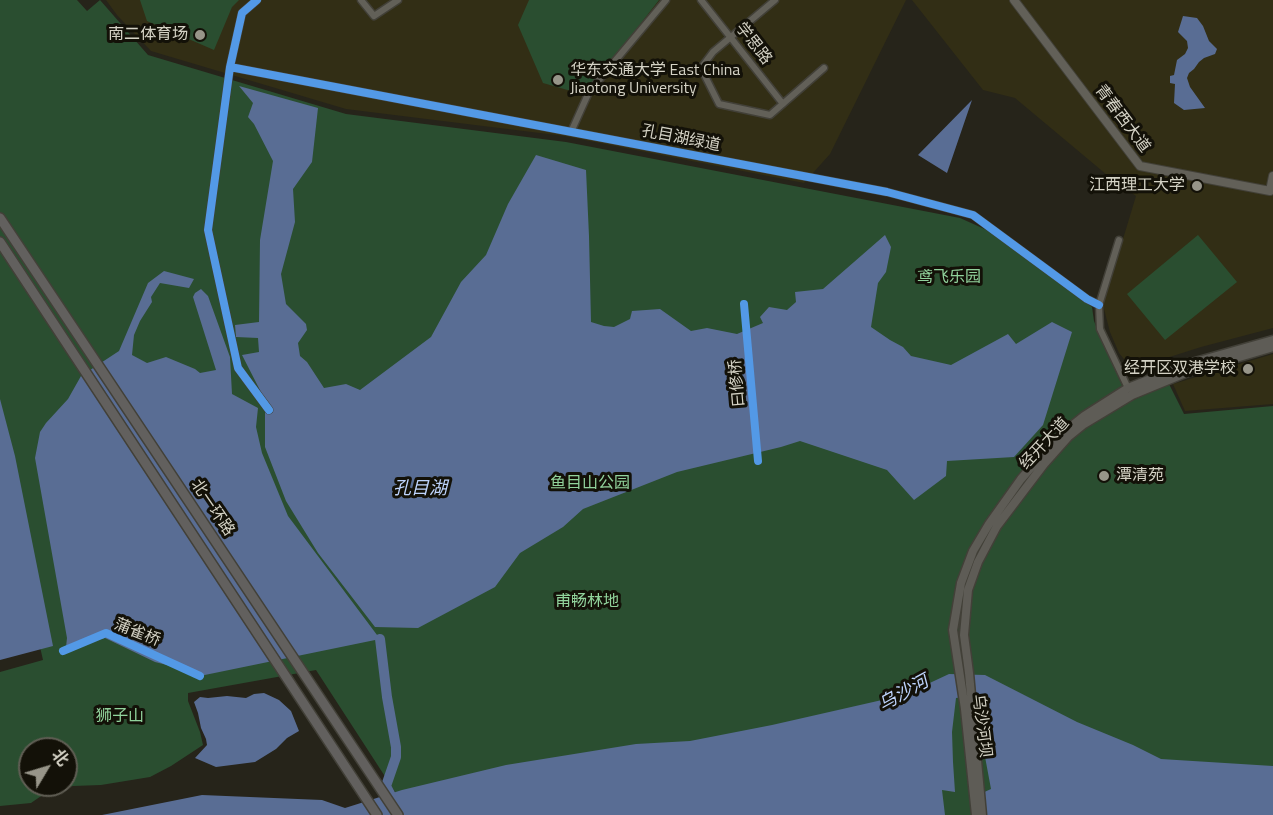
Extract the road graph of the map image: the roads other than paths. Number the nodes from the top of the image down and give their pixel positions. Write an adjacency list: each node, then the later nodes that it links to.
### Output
1 (257, 0): 9 (street)
2 (361, 0): 3 (street)
3 (398, 0)
4 (666, 0): 12 (street)
5 (701, 0): 8 (street, 学思路)
6 (775, 0): 8 (street)
7 (1014, 0): 13 (street, 青春西大道)
8 (731, 37): 11 (street, 学思路); 11 (street)
9 (230, 67): 12 (street, 孔目湖绿道); 21 (street)
10 (824, 68): 11 (street)
11 (783, 104)
12 (571, 132): 17 (street, 孔目湖绿道)
13 (1273, 176)
14 (0, 219): 26 (highway, 北一环路)
15 (1119, 240): 17 (street)
16 (0, 242): 25 (highway, 北一环路)
17 (1100, 305): 20 (street)
18 (1273, 340): 20 (main road, 经开大道)
19 (1273, 347): 23 (main road, 经开大道)
20 (1128, 388): 22 (main road, 经开大道)
21 (269, 410)
22 (953, 641): 24 (main road, 乌沙河坝)
23 (969, 673): 24 (main road, 乌沙河坝)
24 (969, 709): 27 (main road, 乌沙河坝); 28 (main road, 乌沙河坝)
25 (377, 815)
26 (398, 815)
27 (976, 815)
28 (982, 815)

